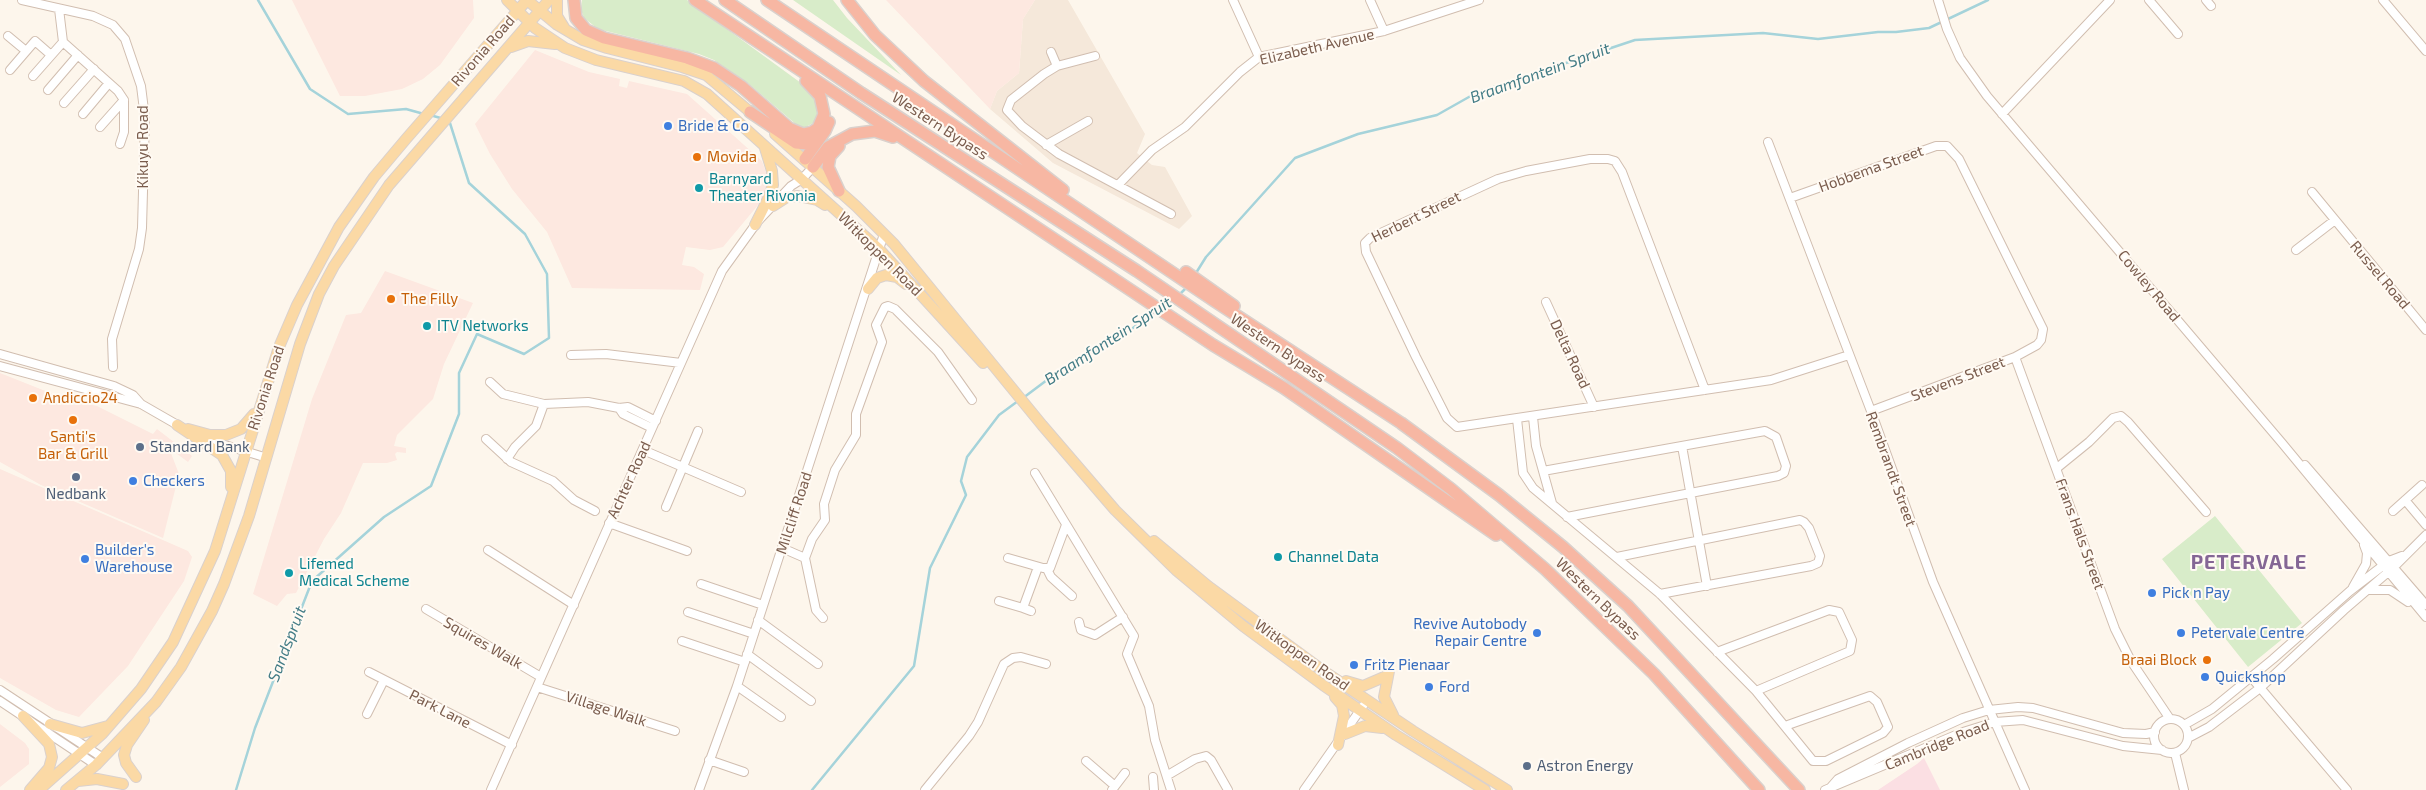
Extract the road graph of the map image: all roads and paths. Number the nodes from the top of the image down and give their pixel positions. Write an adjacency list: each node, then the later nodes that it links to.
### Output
1 (22, 0): 18 (street, Kikuyu Road)
2 (507, 0): 19 (main road, Witkoppen Road)
3 (527, 0): 19 (main road, Rivonia Road); 20 (main road, Witkoppen Road)
4 (550, 0): 20 (main road, Rivonia Road)
5 (557, 0): 23 (main road)
6 (574, 0): 38 (highway)
7 (695, 0): 34 (highway)
8 (725, 0): 131 (highway, Western Bypass)
9 (767, 0): 72 (highway, Western Bypass)
10 (847, 0): 72 (highway)
11 (1233, 0): 36 (street)
12 (1370, 0): 22 (street)
13 (1479, 0): 22 (street, Elizabeth Avenue)
14 (1938, 0): 48 (street, Cowley Road)
15 (2110, 0): 48 (street)
16 (2149, 0): 24 (street)
17 (2383, 0): 30 (street)
18 (59, 8): 26 (street); 84 (street, Kikuyu Road)
19 (517, 11): 21 (main road, Witkoppen Road); 85 (main road, Rivonia Road)
20 (539, 11): 21 (main road, Rivonia Road); 23 (main road, Witkoppen Road)
21 (529, 23): 27 (main road, Witkoppen Road); 29 (main road, Rivonia Road)
22 (1384, 31): 36 (street, Elizabeth Avenue)
23 (570, 33): 46 (main road, Witkoppen Road)
24 (2178, 34)
25 (8, 36): 28 (street)
26 (63, 42): 32 (street); 33 (street)
27 (558, 44): 29 (main road); 56 (main road, Witkoppen Road)
28 (26, 51): 32 (street); 40 (street)
29 (506, 51): 103 (main road, Rivonia Road)
30 (2426, 51)
31 (1050, 52): 37 (street)
32 (51, 55): 41 (street)
33 (78, 55): 39 (street); 43 (street)
34 (779, 56): 38 (highway); 57 (highway)
35 (1095, 56): 37 (street)
36 (1259, 58): 60 (street, Elizabeth Avenue)
37 (1057, 66): 55 (street)
38 (793, 68): 51 (highway)
39 (94, 69): 42 (street); 45 (street)
40 (10, 70)
41 (33, 76)
42 (110, 83): 44 (street); 47 (street)
43 (48, 90)
44 (124, 100): 50 (street); 54 (street)
45 (64, 103)
46 (750, 112): 51 (highway); 58 (main road, Witkoppen Road)
47 (82, 114)
48 (2002, 114): 104 (street, Cowley Road)
49 (1088, 121): 55 (street)
50 (100, 127)
51 (823, 134): 58 (highway)
52 (852, 134): 57 (highway); 58 (highway); 61 (highway)
53 (1768, 142): 63 (street, Rembrandt Street)
54 (120, 144)
55 (1046, 145): 60 (street)
56 (763, 146): 59 (main road, Witkoppen Road); 68 (main road)
57 (932, 158): 131 (highway)
58 (808, 163): 59 (street, Achter Road); 61 (main road, Witkoppen Road)
59 (798, 176): 64 (street, Achter Road); 66 (main road, Witkoppen Road)
60 (1118, 185): 65 (street)
61 (839, 191): 69 (main road, Witkoppen Road)
62 (2312, 192): 67 (street, Russel Road)
63 (1790, 198): 77 (street, Hobbema Street); 80 (street, Rembrandt Street)
64 (772, 206): 66 (main road); 68 (street, Achter Road)
65 (1171, 214)
66 (847, 219): 70 (main road, Witkoppen Road)
67 (2335, 220): 71 (street); 76 (street, Russel Road)
68 (754, 224): 82 (street, Achter Road)
69 (884, 234): 70 (street, Milcliff Road); 88 (main road, Witkoppen Road)
70 (880, 249): 73 (street, Milcliff Road); 75 (main road, Witkoppen Road)
71 (2296, 250)
72 (1155, 256): 223 (highway, Western Bypass)
73 (868, 289): 75 (main road); 128 (street, Milcliff Road)
74 (1546, 302): 92 (street, Delta Road)
75 (933, 308): 88 (main road, Witkoppen Road)
76 (2426, 330)
77 (2041, 340): 81 (street, Stevens Street)
78 (0, 354): 90 (street)
79 (571, 355): 82 (street)
80 (1849, 355): 87 (street, Herbert Street); 93 (street, Rembrandt Street)
81 (2015, 357): 93 (street, Stevens Street); 107 (street, Frans Hals Street)
82 (681, 363): 96 (street, Achter Road)
83 (1, 367): 90 (street)
84 (113, 367)
85 (268, 380): 97 (main road); 102 (main road, Rivonia Road)
86 (490, 382): 91 (street)
87 (1705, 390): 92 (street, Herbert Street); 95 (street, Herbert Street)
88 (1014, 394): 114 (main road, Witkoppen Road)
89 (972, 400): 133 (street)
90 (141, 404): 97 (street)
91 (544, 404): 96 (street); 105 (street)
92 (1594, 407): 94 (street, Herbert Street)
93 (1871, 411): 175 (street, Rembrandt Street)
94 (1533, 417): 95 (street, Herbert Street); 108 (street)
95 (1518, 419): 115 (street)
96 (654, 424): 101 (street, Achter Road)
97 (178, 426): 102 (street); 124 (main road)
98 (698, 431): 106 (street)
99 (486, 439): 105 (street)
100 (1682, 446): 108 (street); 112 (street); 112 (street)
101 (642, 450): 106 (street); 121 (street, Achter Road)
102 (245, 452): 103 (street); 124 (main road, Rivonia Road)
103 (264, 458): 177 (main road, Rivonia Road)
104 (2295, 458): 126 (street, Cowley Road); 136 (street, Cowley Road)
105 (507, 459): 117 (street)
106 (682, 466): 111 (street); 116 (street)
107 (2057, 468): 119 (street); 181 (street, Frans Hals Street)
108 (1543, 471): 115 (street)
109 (1035, 473): 122 (street)
110 (2422, 486): 113 (street)
111 (741, 492)
112 (1690, 492): 120 (street); 127 (street)
113 (2405, 500): 118 (street); 123 (street)
114 (1110, 503): 162 (main road, Witkoppen Road); 166 (main road, Witkoppen Road)
115 (1552, 503): 120 (street)
116 (666, 507)
117 (595, 510)
118 (2393, 511)
119 (2206, 512)
120 (1567, 516): 132 (street)
121 (609, 523): 130 (street); 146 (street, Achter Road)
122 (1066, 525): 137 (street); 150 (street)
123 (2426, 525)
124 (223, 530): 184 (main road, Rivonia Road)
125 (2426, 535): 136 (street)
126 (2359, 536): 136 (street, Cowley Road); 140 (street)
127 (1699, 540): 132 (street); 139 (street); 139 (street)
128 (782, 548): 133 (street); 145 (street, Milcliff Road)
129 (488, 550): 146 (street)
130 (687, 551)
131 (1529, 556): 222 (highway, Western Bypass)
132 (1617, 557): 142 (street)
133 (805, 558): 151 (street)
134 (1008, 558): 135 (street)
135 (1038, 567): 137 (street); 144 (street)
136 (2388, 567): 140 (street); 141 (street); 147 (street, Cowley Road); 152 (street, Cowley Road)
137 (1047, 569): 143 (street)
138 (701, 584): 145 (street)
139 (1707, 586): 142 (street)
140 (2350, 591): 164 (street)
141 (2365, 591): 152 (street); 169 (street)
142 (1660, 594): 157 (street)
143 (1072, 596)
144 (1000, 601)
145 (763, 604): 153 (street, Milcliff Road)
146 (574, 605): 163 (street, Achter Road)
147 (2426, 605)
148 (426, 609): 163 (street, Squires Walk)
149 (688, 612): 155 (street)
150 (1123, 617): 154 (street); 203 (street)
151 (823, 618)
152 (2426, 618)
153 (758, 620): 155 (street, Milcliff Road); 159 (street)
154 (1079, 622)
155 (754, 634): 158 (street, Milcliff Road)
156 (682, 641): 158 (street)
157 (1717, 652): 171 (street); 171 (street)
158 (746, 658): 167 (street, Milcliff Road); 172 (street)
159 (818, 664)
160 (1046, 664): 215 (street)
161 (369, 672): 165 (street, Park Lane)
162 (1325, 672): 173 (main road, Witkoppen Road); 188 (main road)
163 (541, 677): 168 (street, Achter Road)
164 (2251, 677): 169 (street); 185 (street)
165 (384, 680): 178 (street); 193 (street, Park Lane)
166 (1323, 685): 176 (main road, Witkoppen Road); 194 (main road)
167 (737, 686): 180 (street); 198 (street, Milcliff Road)
168 (537, 687): 187 (street, Village Walk); 193 (street, Achter Road)
169 (2260, 688): 192 (street); 226 (street)
170 (0, 690): 183 (street)
171 (1756, 691): 186 (street)
172 (811, 700)
173 (1367, 700): 176 (street); 188 (main road, Witkoppen Road)
174 (0, 702): 179 (street)
175 (1989, 710): 182 (street, Rembrandt Street); 189 (street, Cambridge Road); 210 (street, Cambridge Road)
176 (1360, 711): 190 (street); 191 (main road, Witkoppen Road)
177 (144, 714): 199 (main road, Rivonia Road); 204 (main road)
178 (367, 714)
179 (22, 716): 196 (street); 211 (main road)
180 (781, 717)
181 (2167, 720): 185 (street); 189 (street)
182 (1994, 722): 195 (street, Cambridge Road); 210 (street, Cambridge Road); 224 (street, Rembrandt Street)
183 (50, 724): 184 (main road); 196 (street)
184 (111, 724): 196 (main road, Rivonia Road)
185 (2184, 725): 192 (street)
186 (1785, 726): 186 (street)
187 (675, 730)
188 (1413, 732): 221 (main road, Witkoppen Road)
189 (2155, 732): 195 (street)
190 (1345, 734): 191 (main road); 194 (street)
191 (1396, 735): 220 (main road, Witkoppen Road)
192 (2188, 738): 197 (street)
193 (512, 745): 209 (street, Achter Road)
194 (1338, 745): 219 (street)
195 (2162, 750): 197 (street)
196 (84, 752): 199 (street); 212 (main road, Rivonia Road)
197 (2174, 753): 225 (street)
198 (709, 760): 201 (street); 214 (street, Milcliff Road)
199 (100, 762): 206 (main road, Rivonia Road)
200 (1086, 762): 208 (street)
201 (744, 772)
202 (1125, 772): 208 (street)
203 (1168, 775): 217 (street); 218 (street)
204 (136, 777)
205 (1153, 777): 216 (street)
206 (77, 782): 207 (main road); 213 (main road, Rivonia Road)
207 (123, 784)
208 (1113, 788)
209 (495, 789)
210 (1828, 789)
211 (30, 790)
212 (39, 790)
213 (66, 790)
214 (698, 790)
215 (925, 790)
216 (1154, 790)
217 (1171, 790)
218 (1228, 790)
219 (1304, 790)
220 (1485, 790)
221 (1507, 790)
222 (1759, 790)
223 (1799, 790)
224 (2026, 790)
225 (2184, 790)
226 (2347, 790)

